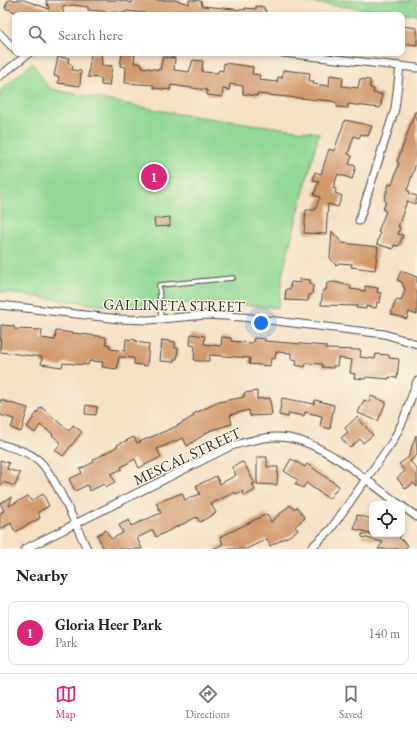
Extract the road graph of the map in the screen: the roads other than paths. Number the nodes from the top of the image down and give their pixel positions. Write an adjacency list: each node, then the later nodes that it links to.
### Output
1 (0, 34): 2 (street)
2 (12, 47)
3 (19, 56): 7 (street)
4 (311, 56): 5 (street)
5 (400, 66): 6 (street); 8 (street)
6 (417, 68)
7 (0, 76)
8 (359, 221)
9 (233, 278): 11 (lane)
10 (0, 305): 11 (street, GALLINETA STREET)
11 (161, 319): 12 (street, GALLINETA STREET)
12 (417, 344)
13 (417, 381): 15 (street)
14 (0, 444): 19 (street)
15 (366, 480): 16 (street, MESCAL STREET); 19 (street, MESCAL STREET); 22 (street)
16 (395, 501)
17 (405, 508): 18 (street)
18 (417, 516)
19 (75, 525): 20 (street, MESCAL STREET); 21 (street)
20 (25, 549)
21 (87, 549)
22 (310, 549)

